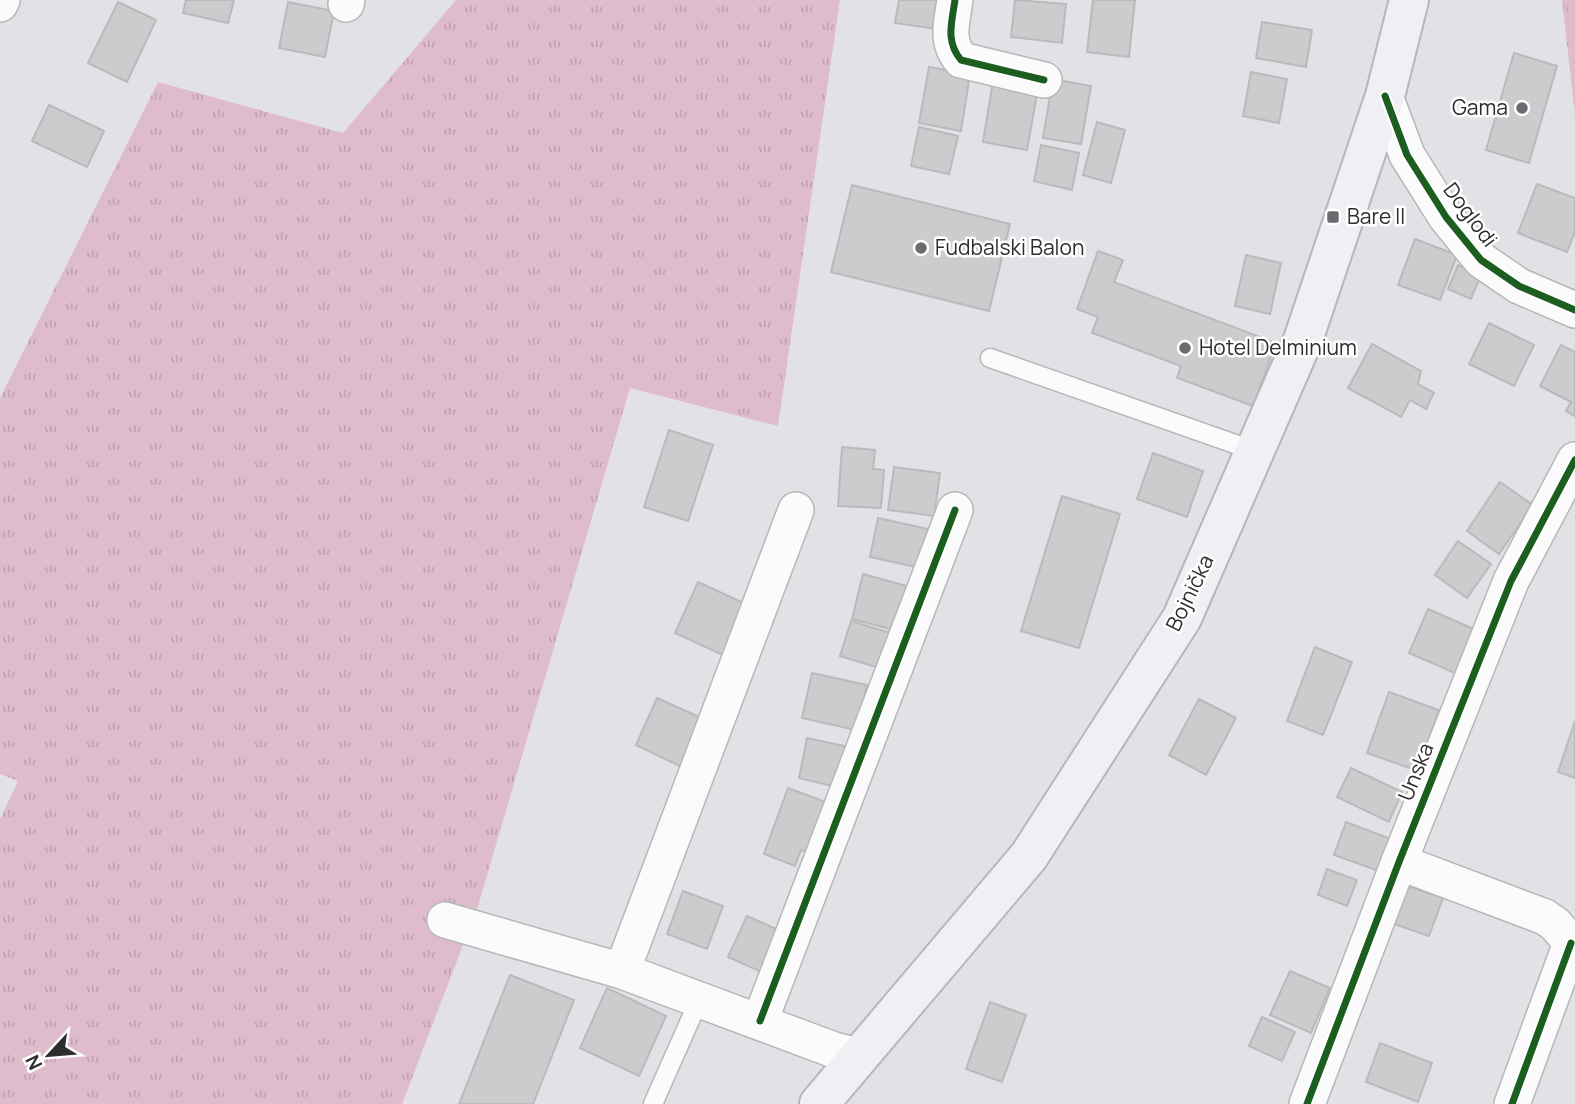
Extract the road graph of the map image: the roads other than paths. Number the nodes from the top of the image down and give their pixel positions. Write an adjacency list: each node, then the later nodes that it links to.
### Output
1 (955, 0): 3 (street)
2 (1409, 0): 4 (main road, Bojnička)
3 (1044, 80)
4 (1385, 96): 5 (street, Doglodi); 7 (main road, Bojnička)
5 (1575, 310)
6 (990, 358): 7 (lane)
7 (1255, 451): 17 (main road, Bojnička)
8 (1575, 460): 11 (street, Unska)
9 (796, 510): 14 (street)
10 (955, 510): 16 (street)
11 (1399, 862): 13 (street); 20 (street, Unska)
12 (445, 920): 14 (street)
13 (1573, 945): 21 (street)
14 (622, 971): 15 (street)
15 (699, 1000): 16 (street); 18 (lane)
16 (760, 1021): 17 (street)
17 (858, 1056): 19 (main road, Bojnička)
18 (653, 1104)
19 (819, 1104)
20 (1307, 1104)
21 (1512, 1104)

